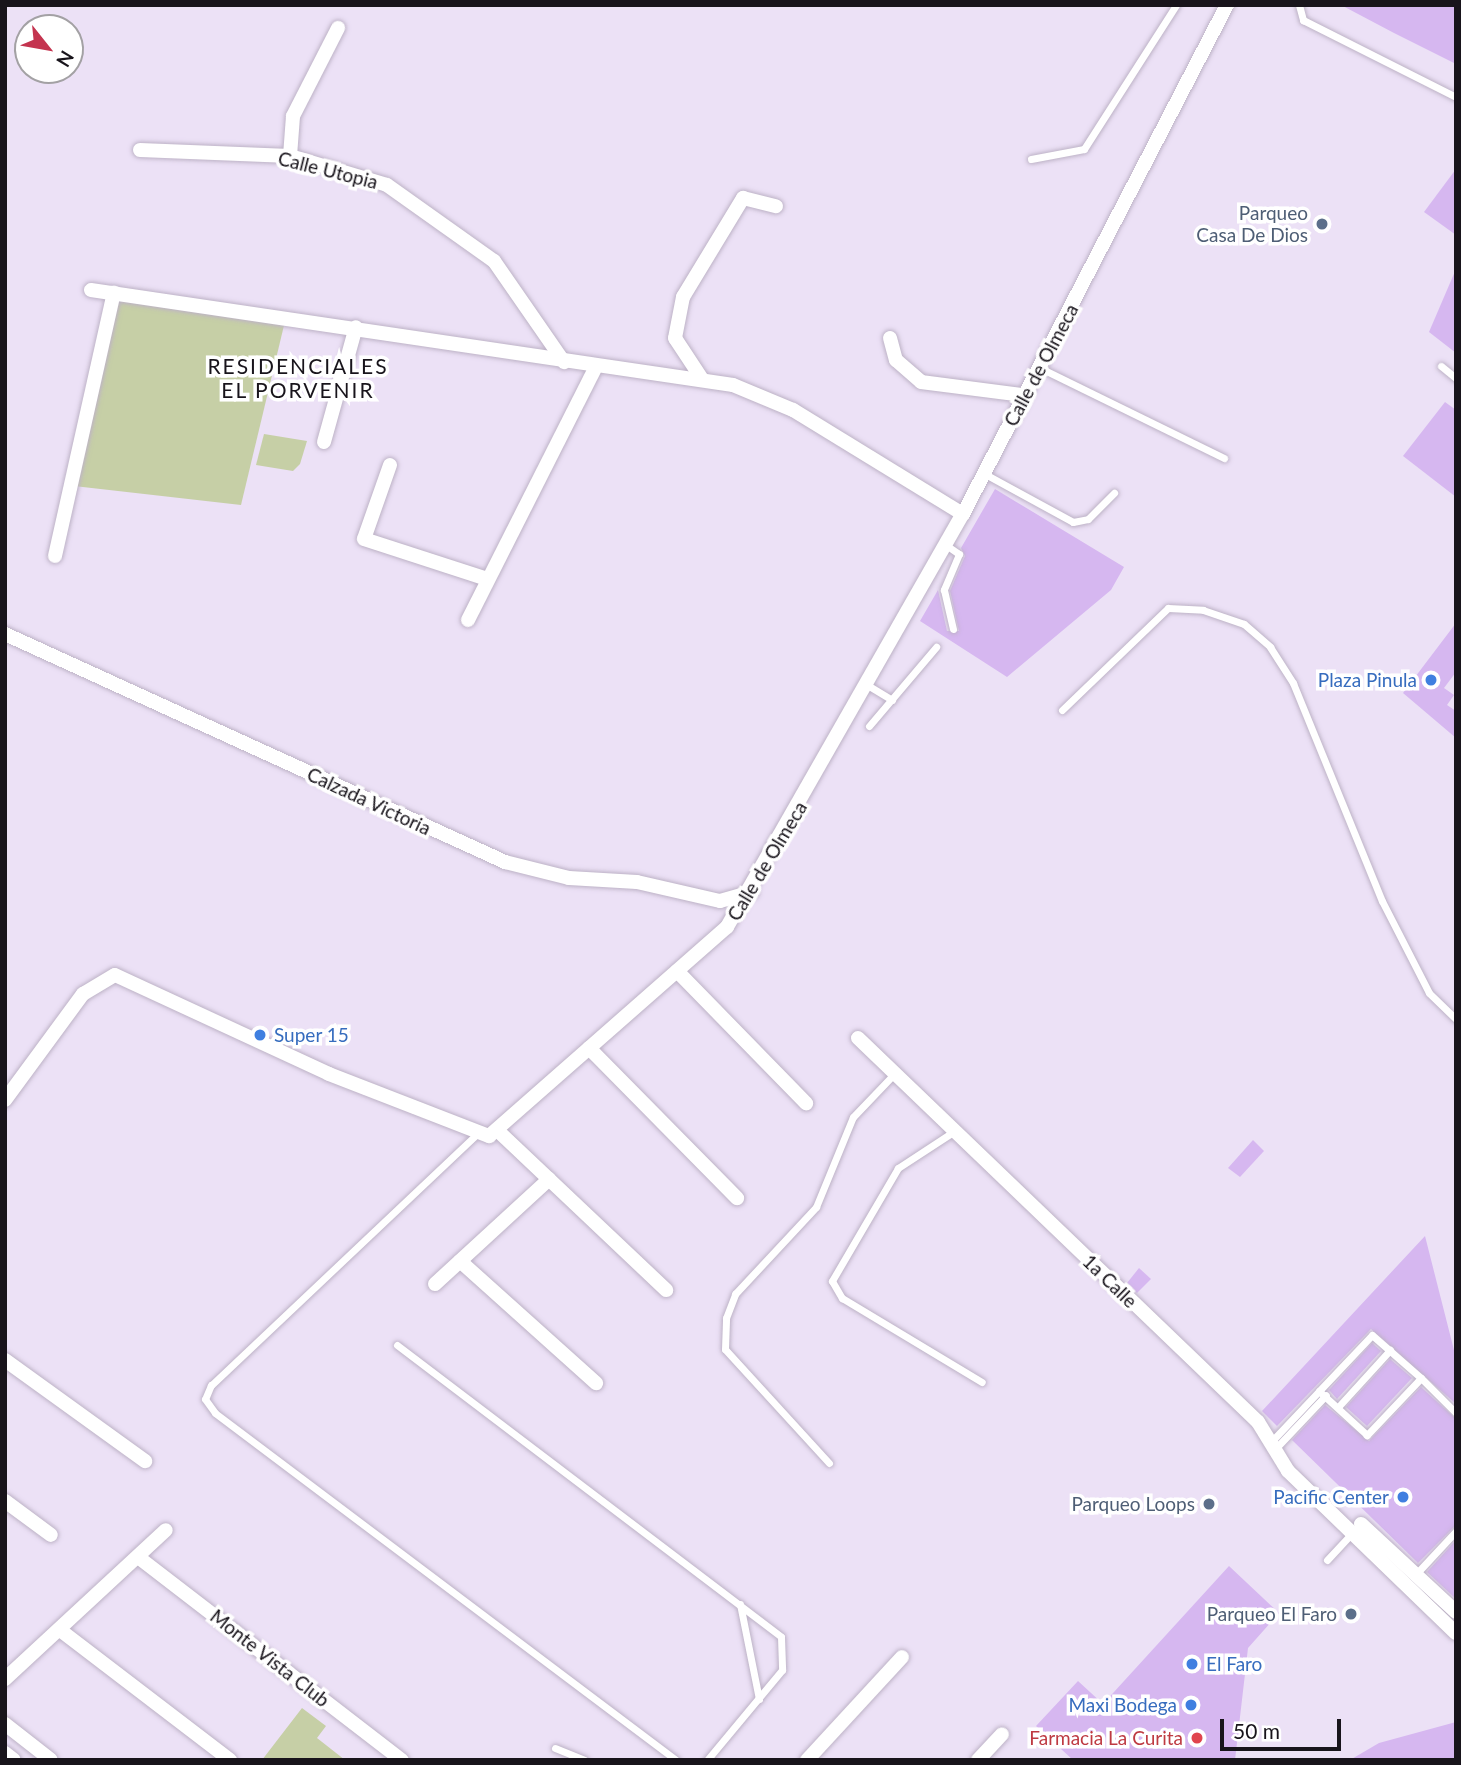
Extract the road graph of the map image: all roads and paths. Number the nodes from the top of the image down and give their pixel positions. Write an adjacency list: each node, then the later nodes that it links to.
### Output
1 (1176, 5): 8 (lane)
2 (1227, 5): 16 (street, Calle de Olmeca)
3 (1299, 5): 5 (lane)
4 (338, 29): 7 (street)
5 (1456, 97)
6 (140, 150): 7 (street, Calle Utopia)
7 (290, 156): 14 (street, Calle Utopia)
8 (1031, 159)
9 (776, 205): 19 (street)
10 (91, 290): 11 (street)
11 (114, 293): 12 (street); 28 (street)
12 (356, 327): 14 (street); 21 (street)
13 (890, 338): 20 (street)
14 (564, 362): 17 (street)
15 (1441, 366): 18 (lane)
16 (1040, 368): 20 (street, Calle de Olmeca); 22 (lane)
17 (595, 369): 19 (street); 29 (street)
18 (1456, 378)
19 (702, 379): 26 (street)
20 (1024, 394): 24 (street, Calle de Olmeca)
21 (324, 442)
22 (1224, 458)
23 (390, 466): 29 (street)
24 (985, 474): 25 (lane); 26 (street, Calle de Olmeca)
25 (1114, 493)
26 (963, 514): 27 (street, Calle de Olmeca)
27 (946, 545): 31 (lane); 34 (street, Calle de Olmeca)
28 (55, 556)
29 (487, 579): 30 (street)
30 (468, 620)
31 (953, 629)
32 (5, 634): 38 (street, Calzada Victoria)
33 (936, 647): 35 (lane)
34 (869, 686): 35 (lane); 38 (street, Calle de Olmeca)
35 (892, 700): 37 (lane)
36 (1062, 710): 40 (lane)
37 (869, 726)
38 (752, 892): 39 (street, Calle de Olmeca)
39 (677, 971): 42 (street, Calle de Olmeca); 45 (street)
40 (1456, 1019)
41 (858, 1038): 43 (street, 1a Calle)
42 (589, 1048): 46 (street, Calle de Olmeca); 50 (street)
43 (896, 1072): 48 (street, 1a Calle); 65 (lane)
44 (5, 1100): 47 (street)
45 (806, 1103)
46 (497, 1130): 47 (street); 49 (street)
47 (479, 1132): 90 (lane)
48 (953, 1132): 58 (lane); 63 (street, 1a Calle)
49 (549, 1179): 51 (street); 53 (street)
50 (737, 1198)
51 (460, 1261): 52 (street); 59 (street)
52 (435, 1284)
53 (666, 1290)
54 (397, 1345): 74 (lane)
55 (1390, 1350): 57 (lane); 60 (lane); 61 (lane)
56 (5, 1360): 64 (street)
57 (1421, 1378): 61 (lane); 62 (lane)
58 (982, 1382)
59 (596, 1384)
60 (1322, 1393): 61 (lane); 63 (lane)
61 (1339, 1406)
62 (1456, 1413)
63 (1272, 1446): 67 (street, 1a Calle)
64 (145, 1461)
65 (829, 1463)
66 (5, 1502): 70 (street)
67 (1356, 1528): 72 (lane); 73 (street, 1a Calle); 77 (street, 1a Calle)
68 (166, 1530): 71 (street)
69 (1455, 1534): 73 (lane)
70 (51, 1535)
71 (138, 1557): 76 (street); 88 (street, Monte Vista Club)
72 (1327, 1560)
73 (1416, 1574): 75 (street, 1a Calle)
74 (740, 1604): 80 (lane); 80 (lane)
75 (1456, 1612)
76 (60, 1630): 79 (street); 87 (street)
77 (1456, 1633)
78 (902, 1657): 92 (street)
79 (5, 1679)
80 (759, 1699): 91 (lane)
81 (5, 1724): 86 (street)
82 (1002, 1734): 93 (street)
83 (555, 1748): 89 (lane)
84 (5, 1753): 85 (street)
85 (14, 1760)
86 (51, 1760)
87 (230, 1760)
88 (402, 1760)
89 (585, 1760)
90 (676, 1760)
91 (707, 1760)
92 (807, 1760)
93 (978, 1760)

